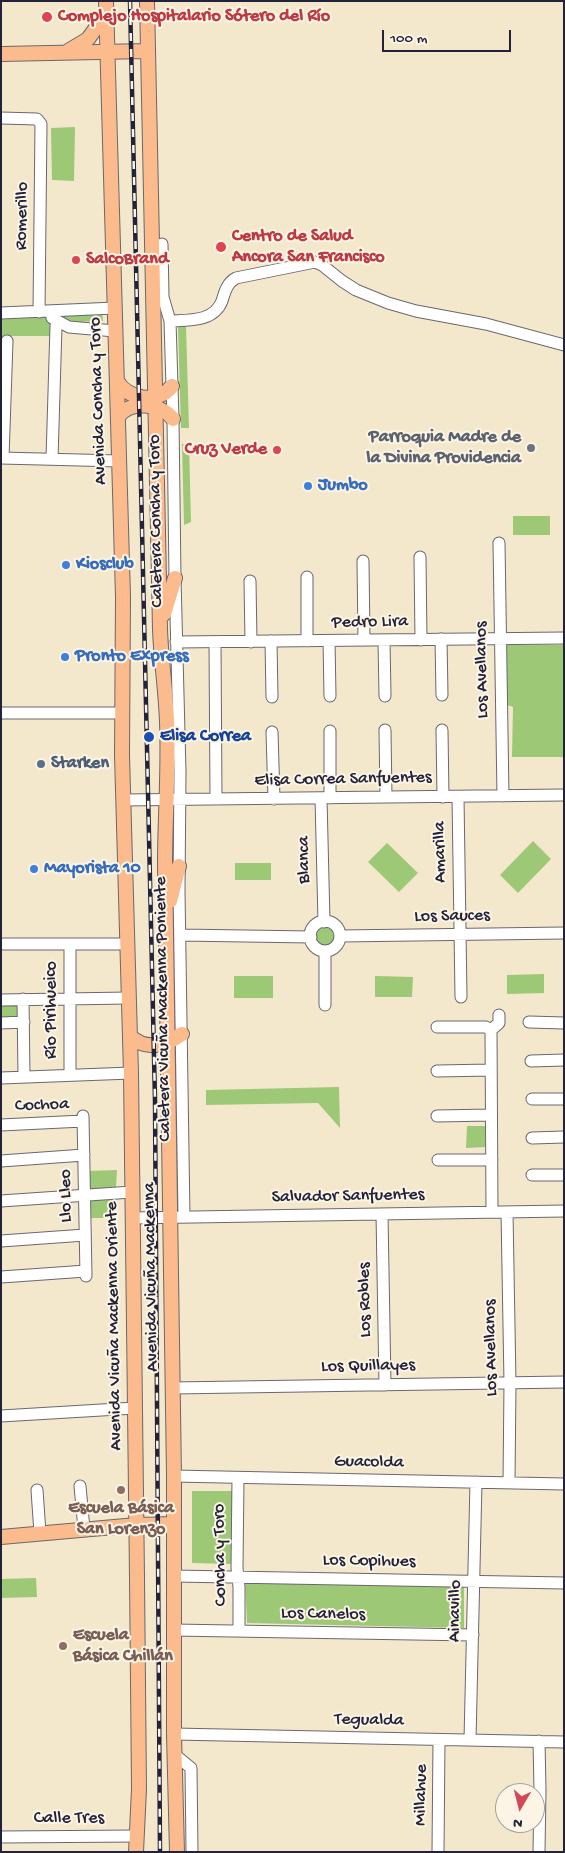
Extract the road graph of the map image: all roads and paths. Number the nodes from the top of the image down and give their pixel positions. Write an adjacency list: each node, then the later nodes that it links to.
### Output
1 (147, 1): 3 (main road)
2 (106, 8): 4 (main road, Avenida Concha y Toro); 5 (main road)
3 (148, 51): 4 (main road); 8 (main road)
4 (108, 52): 5 (main road); 12 (main road, Avenida Concha y Toro)
5 (65, 53): 6 (main road)
6 (1, 54)
7 (1, 118): 13 (street, Romerillo)
8 (152, 216): 9 (main road); 10 (main road)
9 (162, 244): 10 (street)
10 (156, 272): 11 (main road); 22 (main road)
11 (163, 297): 15 (street, Caletera Concha y Toro)
12 (115, 308): 13 (street); 17 (main road, Avenida Concha y Toro)
13 (39, 312): 14 (street); 16 (street)
14 (1, 313)
15 (170, 321): 19 (street); 21 (street, Caletera Concha y Toro)
16 (57, 322): 17 (street); 26 (street)
17 (115, 331): 20 (main road, Avenida Concha y Toro)
18 (7, 341): 25 (street)
19 (564, 346)
20 (116, 381): 22 (main road); 23 (main road, Avenida Concha y Toro)
21 (172, 386): 22 (main road); 24 (street, Caletera Concha y Toro)
22 (156, 402): 23 (main road); 24 (main road); 34 (main road)
23 (118, 417): 27 (main road, Avenida Concha y Toro)
24 (173, 419): 32 (street, Caletera Concha y Toro)
25 (2, 458): 26 (street)
26 (52, 460): 27 (street)
27 (119, 461): 52 (main road, Avenida Concha y Toro)
28 (499, 543): 37 (street, Los Avellanos)
29 (420, 557): 40 (street)
30 (363, 561): 38 (street)
31 (306, 577): 42 (street)
32 (175, 578): 34 (main road); 44 (street, Caletera Concha y Toro)
33 (250, 581): 46 (street)
34 (160, 629): 66 (main road)
35 (564, 638): 37 (street, Pedro Lira)
36 (441, 639): 37 (street, Pedro Lira); 40 (street, Pedro Lira); 47 (street)
37 (500, 639): 58 (street, Los Avellanos)
38 (364, 640): 39 (street, Pedro Lira); 43 (street, Pedro Lira)
39 (384, 640): 40 (street, Pedro Lira); 49 (street)
40 (421, 640)
41 (271, 641): 42 (street, Pedro Lira); 46 (street, Pedro Lira); 50 (street)
42 (307, 641): 43 (street, Pedro Lira)
43 (329, 641): 48 (street)
44 (176, 642): 45 (street, Pedro Lira); 66 (street, Caletera Concha y Toro)
45 (215, 642): 46 (street, Pedro Lira); 63 (street)
46 (251, 642)
47 (442, 695)
48 (330, 696)
49 (385, 696)
50 (272, 697)
51 (1, 713): 52 (street)
52 (122, 713): 65 (main road, Avenida Concha y Toro)
53 (385, 730): 62 (street)
54 (442, 730): 59 (street)
55 (330, 731): 61 (street, Blanca)
56 (272, 732): 64 (street)
57 (564, 795): 58 (street, Elisa Correa Sanfuentes)
58 (503, 796): 60 (street, Elisa Correa Sanfuentes)
59 (443, 797): 60 (street, Elisa Correa Sanfuentes); 62 (street, Elisa Correa Sanfuentes)
60 (458, 797): 72 (street, Amarilla)
61 (326, 798): 62 (street, Elisa Correa Sanfuentes); 64 (street, Elisa Correa Sanfuentes); 69 (street, Blanca)
62 (386, 798)
63 (216, 799): 64 (street, Elisa Correa Sanfuentes); 66 (street, Elisa Correa Sanfuentes)
64 (274, 799)
65 (123, 800): 66 (street, Elisa Correa Sanfuentes); 77 (main road, Avenida Vicuña Mackenna Oriente)
66 (174, 800): 67 (street, Caletera Vicuña Mackenna Poniente); 68 (main road, Avenida Vicuña Mackenna)
67 (179, 866): 68 (main road); 71 (street, Caletera Vicuña Mackenna Poniente)
68 (165, 916): 94 (main road, Avenida Vicuña Mackenna)
69 (324, 922): 73 (street); 74 (street)
70 (564, 933): 72 (street, Los Sauces)
71 (180, 935): 74 (street); 92 (street, Caletera Vicuña Mackenna Poniente)
72 (460, 935): 73 (street, Los Sauces); 79 (street, Amarilla)
73 (340, 936): 78 (street)
74 (310, 937): 78 (street)
75 (1, 944): 76 (street)
76 (70, 944): 77 (street); 82 (street, Río Pirihueico)
77 (128, 944): 80 (main road, Avenida Vicuña Mackenna Oriente)
78 (325, 951): 84 (street)
79 (460, 997)
80 (129, 998): 82 (street); 93 (main road, Avenida Vicuña Mackenna Oriente)
81 (23, 999): 82 (street); 83 (street); 86 (street)
82 (70, 999): 100 (street, Río Pirihueico)
83 (1, 1000)
84 (325, 1005)
85 (499, 1015): 91 (street)
86 (24, 1022): 88 (street); 101 (street)
87 (529, 1022): 89 (street)
88 (1, 1023)
89 (564, 1023)
90 (436, 1027): 91 (street)
91 (491, 1030): 98 (street)
92 (182, 1034): 94 (main road); 125 (street, Caletera Vicuña Mackenna Poniente)
93 (130, 1036): 94 (main road); 99 (main road, Avenida Vicuña Mackenna Oriente)
94 (168, 1043): 125 (main road, Avenida Vicuña Mackenna)
95 (564, 1060): 96 (street)
96 (531, 1061)
97 (437, 1070): 98 (street)
98 (491, 1070): 105 (street)
99 (131, 1073): 100 (street); 117 (main road, Avenida Vicuña Mackenna Oriente)
100 (70, 1075): 101 (street)
101 (24, 1077): 102 (street)
102 (1, 1078)
103 (532, 1099): 104 (street)
104 (564, 1099)
105 (491, 1115): 106 (street); 113 (street)
106 (437, 1116)
107 (83, 1119): 108 (street, Cochoa); 111 (street, Llo Lleo)
108 (1, 1125)
109 (564, 1137): 110 (street)
110 (532, 1138)
111 (84, 1156): 114 (street); 118 (street, Llo Lleo)
112 (438, 1160): 113 (street)
113 (492, 1160): 121 (street)
114 (1, 1161)
115 (532, 1175): 116 (street)
116 (564, 1175)
117 (132, 1192): 118 (street); 124 (main road, Avenida Vicuña Mackenna Oriente)
118 (84, 1195): 119 (street); 126 (street, Llo Lleo)
119 (1, 1200)
120 (564, 1211): 122 (street, Salvador Sanfuentes)
121 (492, 1212): 122 (street, Salvador Sanfuentes); 123 (street, Salvador Sanfuentes)
122 (507, 1212): 130 (street, Los Avellanos)
123 (382, 1214): 125 (street, Salvador Sanfuentes); 131 (street, Los Robles)
124 (132, 1218): 125 (street, Salvador Sanfuentes); 133 (main road, Avenida Vicuña Mackenna Oriente)
125 (177, 1218): 132 (main road, Avenida Vicuña Mackenna)
126 (85, 1235): 127 (street); 128 (street, Llo Lleo)
127 (1, 1241)
128 (1, 1277)
129 (564, 1382): 130 (street, Los Quillayes)
130 (510, 1383): 131 (street, Los Quillayes); 138 (street, Los Avellanos)
131 (385, 1385): 132 (street, Los Quillayes)
132 (173, 1388): 135 (main road, Avenida Vicuña Mackenna)
133 (135, 1408): 134 (street); 142 (main road, Avenida Vicuña Mackenna Oriente)
134 (1, 1416)
135 (174, 1476): 136 (street, Guacolda); 143 (main road, Avenida Vicuña Mackenna)
136 (238, 1478): 137 (street, Guacolda); 148 (street, Concha y Toro)
137 (476, 1482): 138 (street, Guacolda); 149 (street, Ainavillo)
138 (509, 1483): 139 (street, Guacolda)
139 (564, 1484)
140 (80, 1486): 144 (street)
141 (37, 1490): 145 (street)
142 (136, 1524): 143 (main road); 144 (main road); 161 (main road, Avenida Vicuña Mackenna Oriente)
143 (174, 1524): 147 (main road, Avenida Vicuña Mackenna)
144 (84, 1529): 145 (main road)
145 (40, 1533): 146 (main road)
146 (1, 1537)
147 (174, 1576): 148 (street, Los Copihues); 151 (main road, Avenida Vicuña Mackenna)
148 (238, 1577): 149 (street, Los Copihues); 152 (street, Concha y Toro)
149 (474, 1582): 150 (street, Los Copihues); 153 (street, Ainavillo)
150 (564, 1583)
151 (174, 1630): 152 (street, Los Canelos); 154 (main road, Avenida Vicuña Mackenna)
152 (239, 1631): 153 (street, Los Canelos)
153 (473, 1635): 156 (street, Ainavillo)
154 (174, 1734): 155 (street, Tegualda); 159 (main road, Avenida Vicuña Mackenna)
155 (439, 1740): 156 (street, Tegualda); 165 (street, Millahue)
156 (470, 1740): 157 (street, Tegualda)
157 (539, 1741): 158 (street, Tegualda); 166 (street)
158 (564, 1742)
159 (174, 1754): 163 (main road, Avenida Vicuña Mackenna); 164 (street)
160 (1, 1836): 161 (street, Calle Tres)
161 (137, 1836): 162 (main road, Avenida Vicuña Mackenna Oriente)
162 (136, 1852)
163 (177, 1852)
164 (192, 1852)
165 (438, 1852)
166 (539, 1852)

